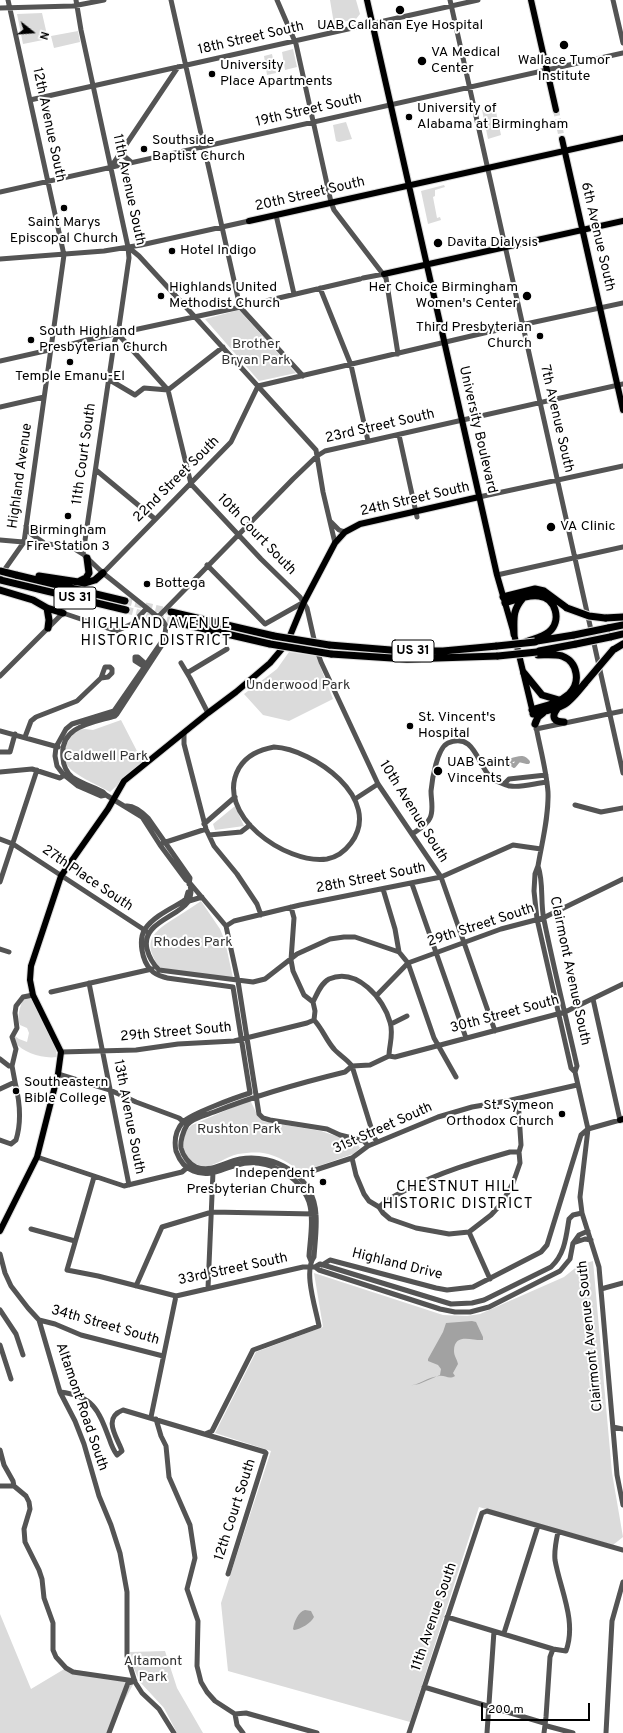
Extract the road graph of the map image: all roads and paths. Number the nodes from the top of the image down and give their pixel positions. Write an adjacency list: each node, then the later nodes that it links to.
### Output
1 (8, 0): 13 (street, 12th Avenue South)
2 (104, 0): 10 (street)
3 (171, 0): 18 (street)
4 (277, 0): 15 (street)
5 (367, 0): 14 (main road, University Boulevard)
6 (450, 0): 11 (street, 7th Avenue South)
7 (478, 0): 11 (street, 18th Street South)
8 (531, 0): 20 (main road)
9 (613, 0): 16 (street)
10 (76, 3): 13 (street); 21 (street, 11th Avenue South)
11 (451, 6): 14 (street, 18th Street South); 22 (street, 7th Avenue South)
12 (0, 8): 13 (street)
13 (9, 8): 23 (street, 12th Avenue South)
14 (372, 23): 15 (street, 18th Street South); 24 (main road, University Boulevard)
15 (295, 41): 18 (street, 18th Street South); 26 (street)
16 (623, 42)
17 (623, 53): 20 (street, 19th Street South)
18 (186, 65): 19 (street, 18th Street South); 29 (street)
19 (178, 67): 21 (street, 18th Street South); 30 (street)
20 (547, 70): 22 (street, 19th Street South); 25 (main road)
21 (93, 86): 23 (street, 18th Street South); 33 (street, 11th Avenue South)
22 (469, 87): 24 (street, 19th Street South); 34 (street, 7th Avenue South)
23 (30, 100): 35 (street, 12th Avenue South)
24 (391, 105): 26 (street, 19th Street South); 36 (main road, University Boulevard)
25 (556, 110)
26 (313, 122): 29 (street, 19th Street South); 38 (street)
27 (623, 138): 31 (main road, 20th Street South)
28 (562, 139): 31 (main road, 6th Avenue South)
29 (204, 146): 32 (street, 19th Street South); 42 (street)
30 (124, 149): 32 (street); 33 (street)
31 (565, 151): 34 (main road, 20th Street South); 43 (main road, 6th Avenue South)
32 (131, 162): 33 (street, 19th Street South)
33 (111, 167): 35 (street, 19th Street South); 44 (street, 11th Avenue South)
34 (487, 168): 36 (main road, 20th Street South); 45 (street, 7th Avenue South)
35 (48, 181): 37 (street, 19th Street South); 46 (street, 12th Avenue South)
36 (409, 185): 38 (main road, 20th Street South); 48 (main road, University Boulevard)
37 (0, 192)
38 (331, 202): 39 (main road, 20th Street South); 49 (street)
39 (276, 215): 40 (main road, 20th Street South); 51 (street)
40 (250, 221): 42 (street, 20th Street South)
41 (623, 221): 43 (main road)
42 (222, 227): 44 (street, 20th Street South); 53 (street)
43 (583, 230): 45 (main road); 54 (main road, 6th Avenue South)
44 (128, 247): 46 (street, 20th Street South); 55 (street); 57 (street, 11th Avenue South)
45 (504, 247): 48 (main road); 56 (street, 7th Avenue South)
46 (64, 255): 47 (street, 20th Street South); 60 (street, Highland Avenue)
47 (0, 259)
48 (428, 264): 49 (main road); 58 (main road, University Boulevard)
49 (384, 274): 50 (street); 61 (street)
50 (320, 288): 51 (street); 63 (street)
51 (294, 294): 53 (street)
52 (623, 303): 54 (street)
53 (240, 307): 55 (street); 65 (street)
54 (600, 308): 56 (street); 67 (main road, 6th Avenue South)
55 (196, 317): 57 (street); 59 (street)
56 (522, 325): 58 (street); 72 (street, 7th Avenue South)
57 (118, 334): 60 (street); 64 (street); 66 (street, 11th Court South)
58 (445, 343): 61 (street); 75 (main road, University Boulevard)
59 (223, 347): 68 (street); 70 (street)
60 (51, 349): 62 (street); 71 (street, Highland Avenue)
61 (398, 354): 63 (street)
62 (0, 361)
63 (351, 365): 65 (street); 77 (street)
64 (155, 376): 69 (street); 70 (street)
65 (303, 376): 68 (street)
66 (108, 379): 69 (street); 80 (street, 11th Court South)
67 (620, 385): 72 (street, 23rd Street South); 74 (main road, 6th Avenue South)
68 (258, 386): 78 (street); 82 (street, 22nd Street South)
69 (150, 388): 70 (street)
70 (168, 390): 82 (street)
71 (44, 397): 73 (street); 87 (street, Highland Avenue)
72 (539, 403): 75 (street, 23rd Street South); 81 (street, 7th Avenue South)
73 (0, 407)
74 (623, 410)
75 (462, 420): 76 (street, 23rd Street South); 83 (main road, University Boulevard)
76 (399, 435): 77 (street, 23rd Street South); 84 (street)
77 (368, 441): 78 (street, 23rd Street South)
78 (317, 456): 86 (street); 89 (street, 23rd Street South)
79 (623, 466): 81 (street, 24th Street South)
80 (96, 470): 85 (street); 95 (street, 11th Court South)
81 (557, 480): 83 (street, 24th Street South); 96 (street, 7th Avenue South)
82 (190, 484): 85 (street, 22nd Street South); 89 (street, 10th Court South)
83 (479, 497): 84 (main road, 24th Street South); 100 (main road, University Boulevard)
84 (417, 515): 88 (main road, 24th Street South)
85 (155, 519): 99 (street, 22nd Street South)
86 (330, 521): 88 (street); 93 (street)
87 (26, 526): 91 (street, Highland Avenue); 92 (street)
88 (344, 532): 93 (main road, 24th Street South)
89 (237, 534): 97 (street, 23rd Street South); 109 (street, 10th Court South)
90 (0, 540): 91 (street)
91 (24, 542): 92 (street, Highland Avenue); 101 (street)
92 (46, 543): 95 (street, Highland Avenue)
93 (335, 544): 109 (main road)
94 (623, 547): 96 (street)
95 (85, 556): 99 (street, Highland Avenue); 104 (highway)
96 (574, 558): 100 (street); 140 (street, 7th Avenue South)
97 (207, 565): 109 (street); 115 (street, 23rd Street South)
98 (0, 571): 102 (highway, US 31, bridge)
99 (103, 574): 104 (highway); 111 (street, Highland Avenue)
100 (497, 575): 107 (main road, University Boulevard)
101 (0, 576)
102 (30, 576): 104 (highway); 108 (highway, US 31)
103 (0, 580): 112 (highway, US 31)
104 (78, 582)
105 (0, 590): 110 (highway)
106 (523, 598): 107 (highway); 122 (highway); 124 (highway)
107 (504, 600): 116 (highway, bridge); 122 (main road, University Boulevard)
108 (125, 601)
109 (304, 602): 120 (street, 10th Avenue South); 139 (main road)
110 (47, 608): 114 (highway); 121 (highway)
111 (147, 608): 114 (street); 115 (street, Highland Avenue)
112 (126, 610)
113 (171, 612): 124 (highway, US 31, bridge)
114 (63, 613): 121 (street)
115 (158, 617): 129 (street, Highland Avenue)
116 (623, 617)
117 (175, 622): 127 (highway, US 31, bridge)
118 (317, 624): 120 (street)
119 (623, 625): 124 (highway, US 31, bridge)
120 (311, 626): 157 (street, 10th Avenue South)
121 (48, 628): 132 (street)
122 (514, 634): 131 (main road, University Boulevard)
123 (623, 634): 127 (highway, bridge)
124 (535, 640)
125 (623, 644): 135 (highway, bridge)
126 (226, 649): 130 (street)
127 (538, 654): 134 (highway)
128 (181, 663): 130 (street)
129 (147, 666): 147 (street, Highland Avenue); 148 (street, Highland Avenue)
130 (187, 673): 139 (street)
131 (524, 673): 134 (highway); 137 (main road, University Boulevard)
132 (0, 676)
133 (101, 678): 146 (street)
134 (559, 700): 137 (highway)
135 (557, 708): 138 (highway); 141 (highway)
136 (623, 710): 140 (street)
137 (533, 712): 138 (highway); 142 (street, University Boulevard)
138 (545, 712): 142 (highway)
139 (208, 713): 144 (main road)
140 (610, 713): 141 (street); 152 (street, 7th Avenue South)
141 (564, 722): 142 (street)
142 (536, 726): 154 (street, University Boulevard)
143 (0, 731): 145 (street)
144 (184, 733): 160 (main road); 164 (street)
145 (15, 734): 146 (street); 149 (street)
146 (25, 737): 147 (street)
147 (56, 747): 148 (street); 153 (street)
148 (63, 748): 153 (street)
149 (0, 752)
150 (37, 770): 151 (street); 153 (street); 168 (street)
151 (0, 772)
152 (623, 773)
153 (66, 774): 160 (street)
154 (546, 775): 155 (street, University Boulevard); 156 (street)
155 (547, 782): 156 (street); 170 (street, University Boulevard)
156 (504, 783): 165 (street)
157 (378, 784): 159 (street); 165 (street, 10th Avenue South)
158 (235, 797): 159 (street); 163 (street); 164 (street)
159 (355, 799): 163 (street)
160 (113, 800): 169 (street); 173 (main road)
161 (575, 805): 162 (street)
162 (623, 808)
163 (250, 825): 166 (street)
164 (205, 826): 166 (street); 169 (street)
165 (412, 834): 174 (street, 10th Avenue South)
166 (209, 835): 183 (street)
167 (0, 839): 168 (street, 27th Place South)
168 (13, 844): 172 (street); 173 (street, 27th Place South)
169 (162, 844): 177 (street)
170 (541, 849): 171 (street, University Boulevard); 174 (street, 28th Street South)
171 (538, 866): 184 (street, Clairmont Avenue South); 185 (street, Clairmont Avenue South)
172 (2, 870): 176 (street)
173 (61, 876): 187 (street, 27th Place South); 202 (main road)
174 (441, 878): 178 (street, 28th Street South); 188 (street, 10th Avenue South)
175 (623, 879): 184 (street, 29th Street South)
176 (0, 882)
177 (189, 882): 180 (street); 181 (street); 187 (street)
178 (412, 884): 179 (street, 28th Street South); 192 (street)
179 (383, 889): 182 (street, 28th Street South); 191 (street)
180 (202, 897): 181 (street); 186 (street)
181 (189, 901): 187 (street)
182 (291, 907): 183 (street, 28th Street South); 193 (street)
183 (260, 915): 186 (street, 28th Street South)
184 (544, 918): 185 (street, 29th Street South); 206 (street, Clairmont Avenue South)
185 (537, 919): 188 (street, 29th Street South); 207 (street, Clairmont Avenue South)
186 (226, 926): 197 (street)
187 (146, 932): 195 (street); 196 (street)
188 (464, 942): 192 (street, 29th Street South); 211 (street, 10th Avenue South)
189 (0, 949): 190 (street)
190 (9, 952)
191 (399, 952): 193 (street); 194 (street)
192 (436, 953): 194 (street, 29th Street South); 213 (street)
193 (291, 960): 197 (street); 205 (street)
194 (408, 963): 203 (street, 29th Street South); 215 (street)
195 (156, 967): 196 (street); 197 (street)
196 (150, 970): 198 (street); 200 (street)
197 (238, 982): 200 (street); 212 (street)
198 (89, 983): 201 (street); 217 (street, 13th Avenue South)
199 (623, 984): 204 (street, 30th Street South)
200 (233, 987): 214 (street)
201 (51, 992)
202 (33, 995): 216 (main road); 220 (street)
203 (377, 995): 205 (street); 210 (street)
204 (593, 999): 206 (street, 30th Street South); 232 (street)
205 (313, 1002): 209 (street)
206 (565, 1012): 207 (street, 30th Street South); 222 (street, Clairmont Avenue South)
207 (559, 1013): 211 (street, 30th Street South); 222 (street, Clairmont Avenue South)
208 (407, 1016): 210 (street)
209 (314, 1020): 212 (street, 29th Street South); 221 (street)
210 (391, 1024): 218 (street)
211 (495, 1030): 213 (street, 30th Street South)
212 (246, 1038): 214 (street, 29th Street South); 230 (street)
213 (466, 1038): 215 (street, 30th Street South)
214 (240, 1040): 217 (street, 29th Street South); 229 (street)
215 (438, 1046): 218 (street, 30th Street South); 224 (street)
216 (61, 1052): 217 (street, 29th Street South); 223 (main road)
217 (102, 1052): 228 (street, 13th Avenue South)
218 (389, 1056): 221 (street)
219 (0, 1059): 220 (street)
220 (10, 1066): 225 (street)
221 (352, 1066): 230 (street); 236 (street)
222 (575, 1072): 226 (street, Clairmont Avenue South)
223 (58, 1074): 228 (street); 239 (main road)
224 (456, 1077)
225 (15, 1082): 227 (street); 235 (street)
226 (577, 1085): 231 (street, 31st Street South); 234 (street, Clairmont Avenue South)
227 (0, 1089)
228 (110, 1090): 233 (street); 246 (street, 13th Avenue South)
229 (250, 1093): 230 (street); 233 (street)
230 (256, 1096): 233 (street); 237 (street)
231 (518, 1099): 236 (street, 31st Street South); 238 (street)
232 (622, 1120): 234 (street)
233 (185, 1123): 241 (street); 242 (street)
234 (588, 1129): 249 (street, Clairmont Avenue South); 261 (street, Highland Drive)
235 (0, 1140)
236 (377, 1142): 237 (street, 31st Street South)
237 (368, 1146): 240 (street, 31st Street South)
238 (519, 1152): 247 (street); 254 (street)
239 (37, 1157): 244 (street); 252 (main road)
240 (352, 1158): 245 (street, 31st Street South); 247 (street)
241 (191, 1164): 242 (street); 243 (street)
242 (187, 1168): 243 (street); 246 (street)
243 (213, 1171): 245 (street); 248 (street)
244 (94, 1177): 246 (street); 256 (street)
245 (296, 1177): 250 (street)
246 (129, 1185)
247 (379, 1207): 254 (street)
248 (212, 1212): 250 (street); 263 (street); 264 (street)
249 (582, 1213): 253 (street, Clairmont Avenue South); 260 (street)
250 (313, 1214): 259 (street)
251 (31, 1229): 256 (street)
252 (0, 1231)
253 (588, 1231): 255 (street, Clairmont Avenue South); 257 (street)
254 (469, 1232): 261 (street)
255 (591, 1240): 257 (street); 265 (street, Clairmont Avenue South)
256 (76, 1241): 263 (street, 33rd Street South)
257 (574, 1243): 259 (street)
258 (0, 1254): 268 (street, Altamont Road South)
259 (312, 1265): 260 (street); 264 (street, 33rd Street South); 277 (street)
260 (322, 1265): 261 (street, Highland Drive)
261 (490, 1279)
262 (623, 1283): 265 (street)
263 (136, 1286): 266 (street, 33rd Street South)
264 (208, 1288): 266 (street, 33rd Street South)
265 (601, 1288): 275 (street, Clairmont Avenue South)
266 (176, 1296): 271 (street)
267 (0, 1310): 270 (street)
268 (39, 1320): 271 (street, 34th Street South); 273 (street, Altamont Road South)
269 (0, 1345): 272 (street)
270 (23, 1355)
271 (163, 1356): 274 (street)
272 (11, 1379)
273 (60, 1392): 274 (street); 291 (street, Altamont Road South)
274 (153, 1418): 277 (street); 294 (street)
275 (613, 1428): 276 (street); 281 (street, Clairmont Avenue South)
276 (623, 1429)
277 (205, 1434): 285 (street, 12th Court South)
278 (0, 1450): 280 (street)
279 (0, 1486): 280 (street)
280 (14, 1486): 291 (street)
281 (623, 1505)
282 (538, 1526): 283 (street); 287 (street, 11th Avenue South); 289 (street)
283 (558, 1532): 284 (street); 290 (street)
284 (623, 1550)
285 (228, 1574)
286 (623, 1582): 304 (street)
287 (448, 1617): 288 (street); 292 (street, 11th Avenue South)
288 (494, 1631): 289 (street); 293 (street)
289 (504, 1633): 290 (street)
290 (553, 1649): 295 (street)
291 (135, 1681): 296 (street); 297 (street, Altamont Road South)
292 (424, 1687): 293 (street); 300 (street, 11th Avenue South)
293 (490, 1708): 295 (street); 301 (street)
294 (235, 1714): 298 (street); 299 (street)
295 (544, 1723): 302 (street); 303 (street)
296 (109, 1733)
297 (174, 1733)
298 (243, 1733)
299 (317, 1733)
300 (409, 1733)
301 (487, 1733)
302 (544, 1733)
303 (573, 1733)
304 (606, 1733)

